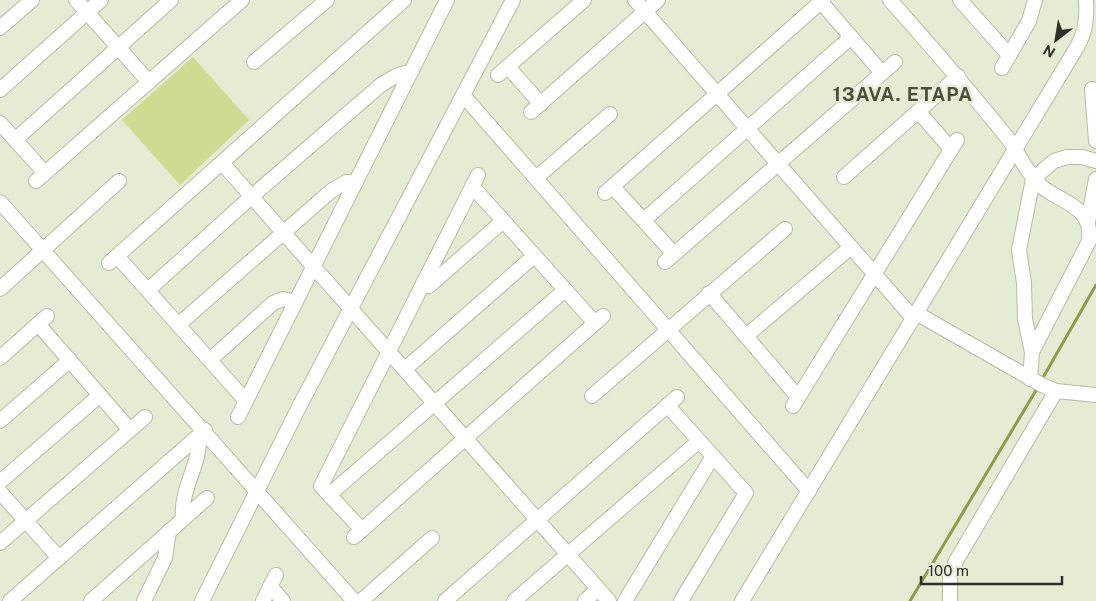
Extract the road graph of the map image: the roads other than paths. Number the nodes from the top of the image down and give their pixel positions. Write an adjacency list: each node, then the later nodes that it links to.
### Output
1 (32, 0): 20 (street)
2 (76, 0): 19 (street)
3 (101, 0): 19 (street)
4 (171, 0): 22 (street)
5 (242, 0): 30 (street)
6 (327, 0): 24 (street)
7 (404, 0): 43 (street)
8 (447, 0): 27 (street)
9 (512, 0): 34 (street)
10 (584, 0): 18 (street)
11 (635, 0): 18 (street)
12 (658, 0): 18 (street)
13 (890, 0): 29 (street)
14 (962, 0): 23 (street)
15 (1035, 0): 23 (street)
16 (1086, 0): 41 (street)
17 (822, 1): 21 (street); 33 (street)
18 (645, 11): 33 (street)
19 (88, 13): 22 (street); 31 (street)
20 (0, 28)
21 (851, 37): 28 (street); 38 (street)
22 (119, 48): 30 (street); 39 (street)
23 (1009, 55): 26 (street)
24 (254, 62)
25 (895, 62): 28 (street)
26 (1002, 68)
27 (412, 71): 50 (street); 51 (street)
28 (882, 73): 44 (street)
29 (958, 76): 35 (street); 41 (street)
30 (149, 82): 39 (street)
31 (0, 90)
32 (1092, 90): 40 (street)
33 (716, 94): 38 (street); 53 (street)
34 (463, 95): 46 (street); 69 (street)
35 (918, 111): 45 (street); 62 (street)
36 (610, 114): 46 (street)
37 (0, 123): 39 (street)
38 (747, 129): 44 (street); 53 (street)
39 (15, 140)
40 (1096, 141)
41 (1016, 148): 47 (street); 70 (street)
42 (1096, 161): 47 (street)
43 (222, 163): 51 (street); 65 (street)
44 (777, 163): 53 (street); 58 (street)
45 (844, 177)
46 (536, 178): 72 (street)
47 (1033, 179): 55 (street); 75 (street)
48 (1096, 179): 55 (street)
49 (119, 181): 59 (street)
50 (356, 182): 57 (street); 61 (street)
51 (251, 197): 57 (street); 65 (street)
52 (1, 205): 59 (street)
53 (644, 220)
54 (503, 221): 60 (street); 63 (street); 63 (street)
55 (1088, 222): 75 (street)
56 (785, 229): 67 (street)
57 (282, 232): 61 (street); 71 (street)
58 (851, 247): 62 (street); 73 (street)
59 (43, 250): 64 (street); 91 (street)
60 (534, 256): 66 (street); 79 (street)
61 (313, 268): 68 (street); 69 (street)
62 (875, 275): 70 (street); 73 (street)
63 (423, 283): 74 (street)
64 (0, 289)
65 (148, 290): 71 (street)
66 (564, 290): 86 (street); 92 (street)
67 (709, 293): 72 (street); 73 (street)
68 (296, 302): 78 (street); 85 (street)
69 (350, 309): 74 (street); 96 (street)
70 (915, 316): 80 (street); 97 (street)
71 (178, 325): 78 (street)
72 (667, 329): 84 (street); 97 (street)
73 (746, 336)
74 (389, 351): 79 (street); 99 (street)
75 (1032, 352): 80 (street)
76 (0, 358): 77 (street)
77 (70, 360): 82 (street); 89 (street)
78 (210, 360): 85 (street)
79 (405, 369): 86 (street)
80 (1030, 379): 81 (street)
81 (1056, 391): 83 (street); 125 (street)
82 (100, 395): 90 (street); 95 (street)
83 (1096, 395)
84 (592, 396)
85 (246, 401): 88 (street)
86 (435, 403): 92 (street); 99 (street)
87 (145, 417): 90 (street)
88 (238, 417)
89 (0, 421)
90 (130, 430): 103 (street)
91 (202, 433): 96 (street); 101 (street); 108 (street)
92 (466, 438): 99 (street); 102 (street)
93 (699, 441): 94 (street); 102 (street); 107 (street)
94 (713, 456): 122 (street); 123 (street)
95 (0, 482)
96 (258, 490): 113 (street); 116 (street)
97 (809, 490): 124 (street)
98 (0, 492): 103 (street)
99 (329, 496)
100 (207, 498): 101 (street)
101 (183, 519): 104 (street)
102 (537, 519): 107 (street); 118 (street)
103 (26, 521): 106 (street); 108 (street)
104 (170, 531): 111 (street); 112 (street)
105 (432, 538): 117 (street)
106 (0, 543)
107 (568, 554): 109 (street); 119 (street)
108 (60, 558): 110 (street)
109 (598, 589): 120 (street); 121 (street)
110 (10, 601)
111 (91, 601)
112 (144, 601)
113 (202, 601)
114 (263, 601): 115 (street)
115 (284, 601)
116 (354, 601)
117 (361, 601)
118 (445, 601)
119 (514, 601)
120 (585, 601)
121 (609, 601)
122 (625, 601)
123 (681, 601)
124 (742, 601)
125 (950, 601)

